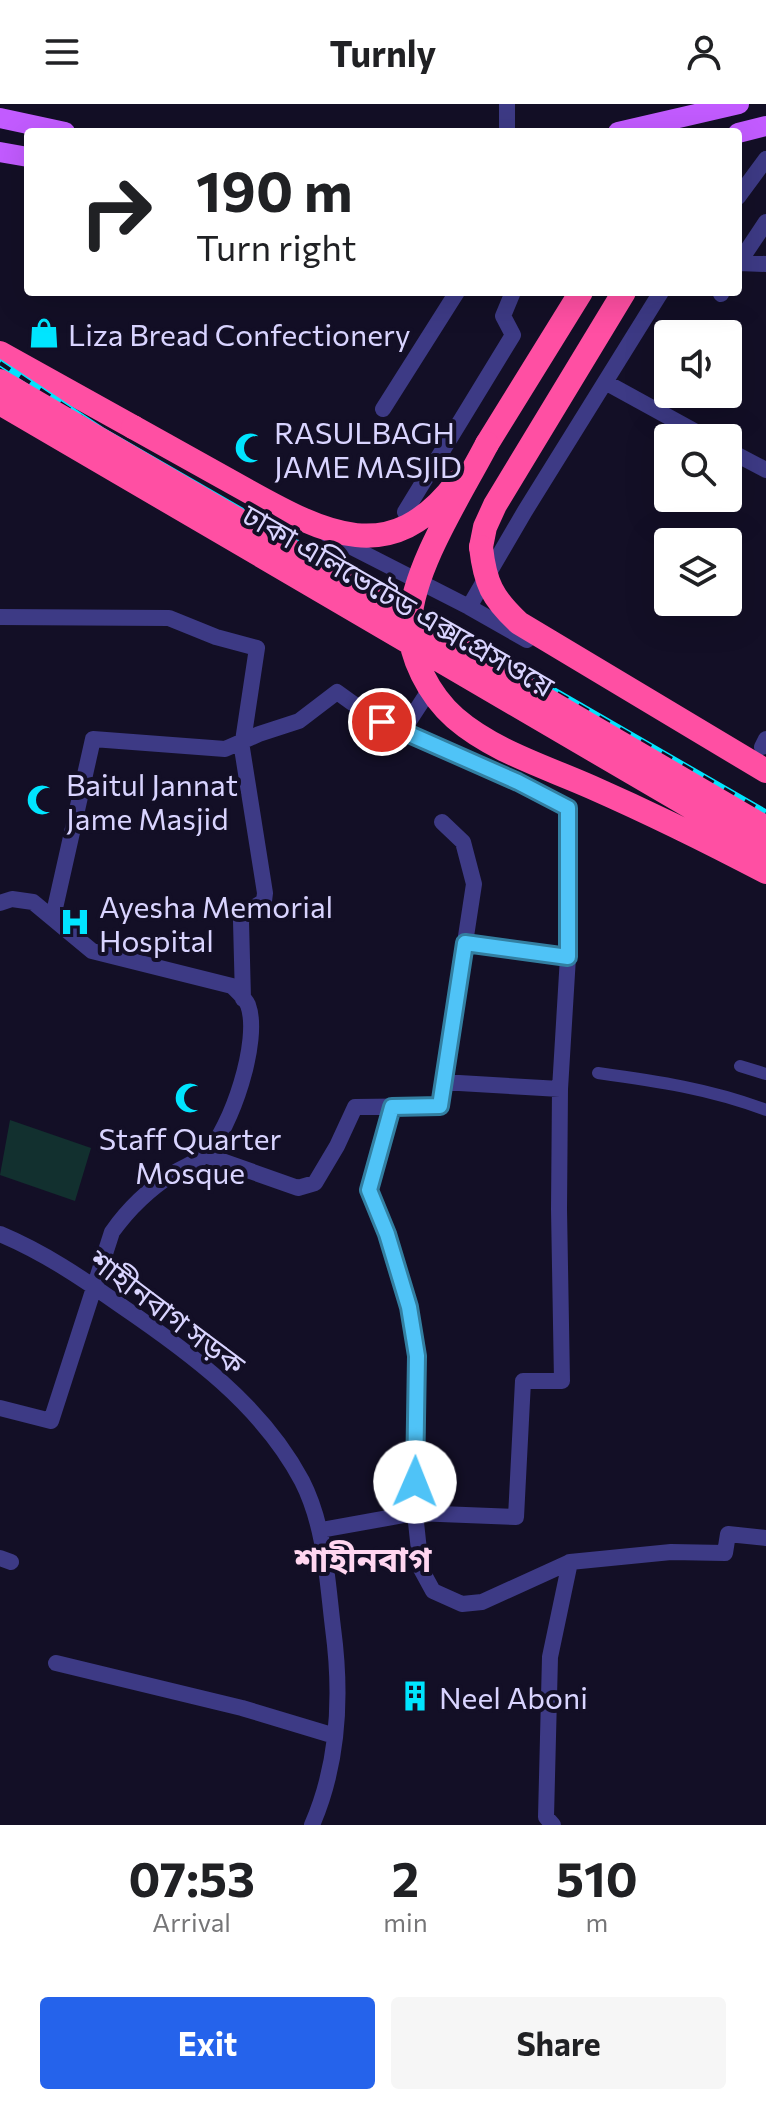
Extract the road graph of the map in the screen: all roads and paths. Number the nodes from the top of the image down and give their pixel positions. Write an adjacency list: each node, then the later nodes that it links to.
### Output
1 (507, 104): 6 (street)
2 (739, 104): 7 (main road)
3 (0, 118): 5 (main road)
4 (766, 126): 8 (main road)
5 (46, 128)
6 (507, 128)
7 (635, 128)
8 (742, 132)
9 (0, 152): 10 (main road)
10 (24, 156)
11 (766, 159): 12 (street)
12 (742, 192)
13 (766, 222): 14 (street)
14 (742, 257)
15 (742, 263): 16 (street)
16 (766, 264)
17 (454, 296): 27 (street)
18 (511, 296): 32 (street)
19 (579, 296): 29 (highway)
20 (622, 296): 38 (highway, bridge)
21 (659, 296): 24 (street)
22 (0, 350): 29 (highway, bridge); 33 (street)
23 (0, 381): 40 (highway, ঢাকা এলিভেটেড এক্সপ্রেসওয়ে, bridge)
24 (605, 382): 28 (street); 33 (street)
25 (0, 396): 41 (street)
26 (0, 403): 41 (highway, ঢাকা এলিভেটেড এক্সপ্রেসওয়ে, bridge)
27 (383, 409)
28 (682, 424)
29 (487, 444): 42 (highway, bridge)
30 (742, 457): 31 (street)
31 (766, 470)
32 (405, 512)
33 (469, 607): 38 (street)
34 (0, 617): 37 (street)
35 (430, 689): 36 (street)
36 (402, 732): 37 (street); 46 (street)
37 (242, 742): 44 (street); 47 (street)
38 (765, 758)
39 (442, 822): 45 (street)
40 (766, 828)
41 (766, 849)
42 (766, 872)
43 (0, 903): 44 (street)
44 (53, 917): 47 (street)
45 (465, 943): 46 (street); 51 (street)
46 (568, 957): 52 (street)
47 (243, 999): 55 (street)
48 (740, 1066): 50 (street)
49 (598, 1073): 54 (street)
50 (766, 1074)
51 (442, 1082): 52 (street); 53 (street)
52 (560, 1089): 59 (street)
53 (392, 1107): 55 (street); 59 (street)
54 (766, 1110)
55 (205, 1155): 57 (street)
56 (0, 1234): 57 (street, শাহীনবাগ সড়ক)
57 (95, 1288): 58 (street); 60 (street, শাহীনবাগ সড়ক)
58 (0, 1408)
59 (415, 1513): 60 (street); 62 (street)
60 (321, 1530): 64 (street, শাহীনবাগ সড়ক)
61 (766, 1538): 62 (street)
62 (570, 1562): 66 (street)
63 (56, 1663): 64 (street)
64 (335, 1736): 65 (street, শাহীনবাগ সড়ক)
65 (312, 1825)
66 (553, 1825)

